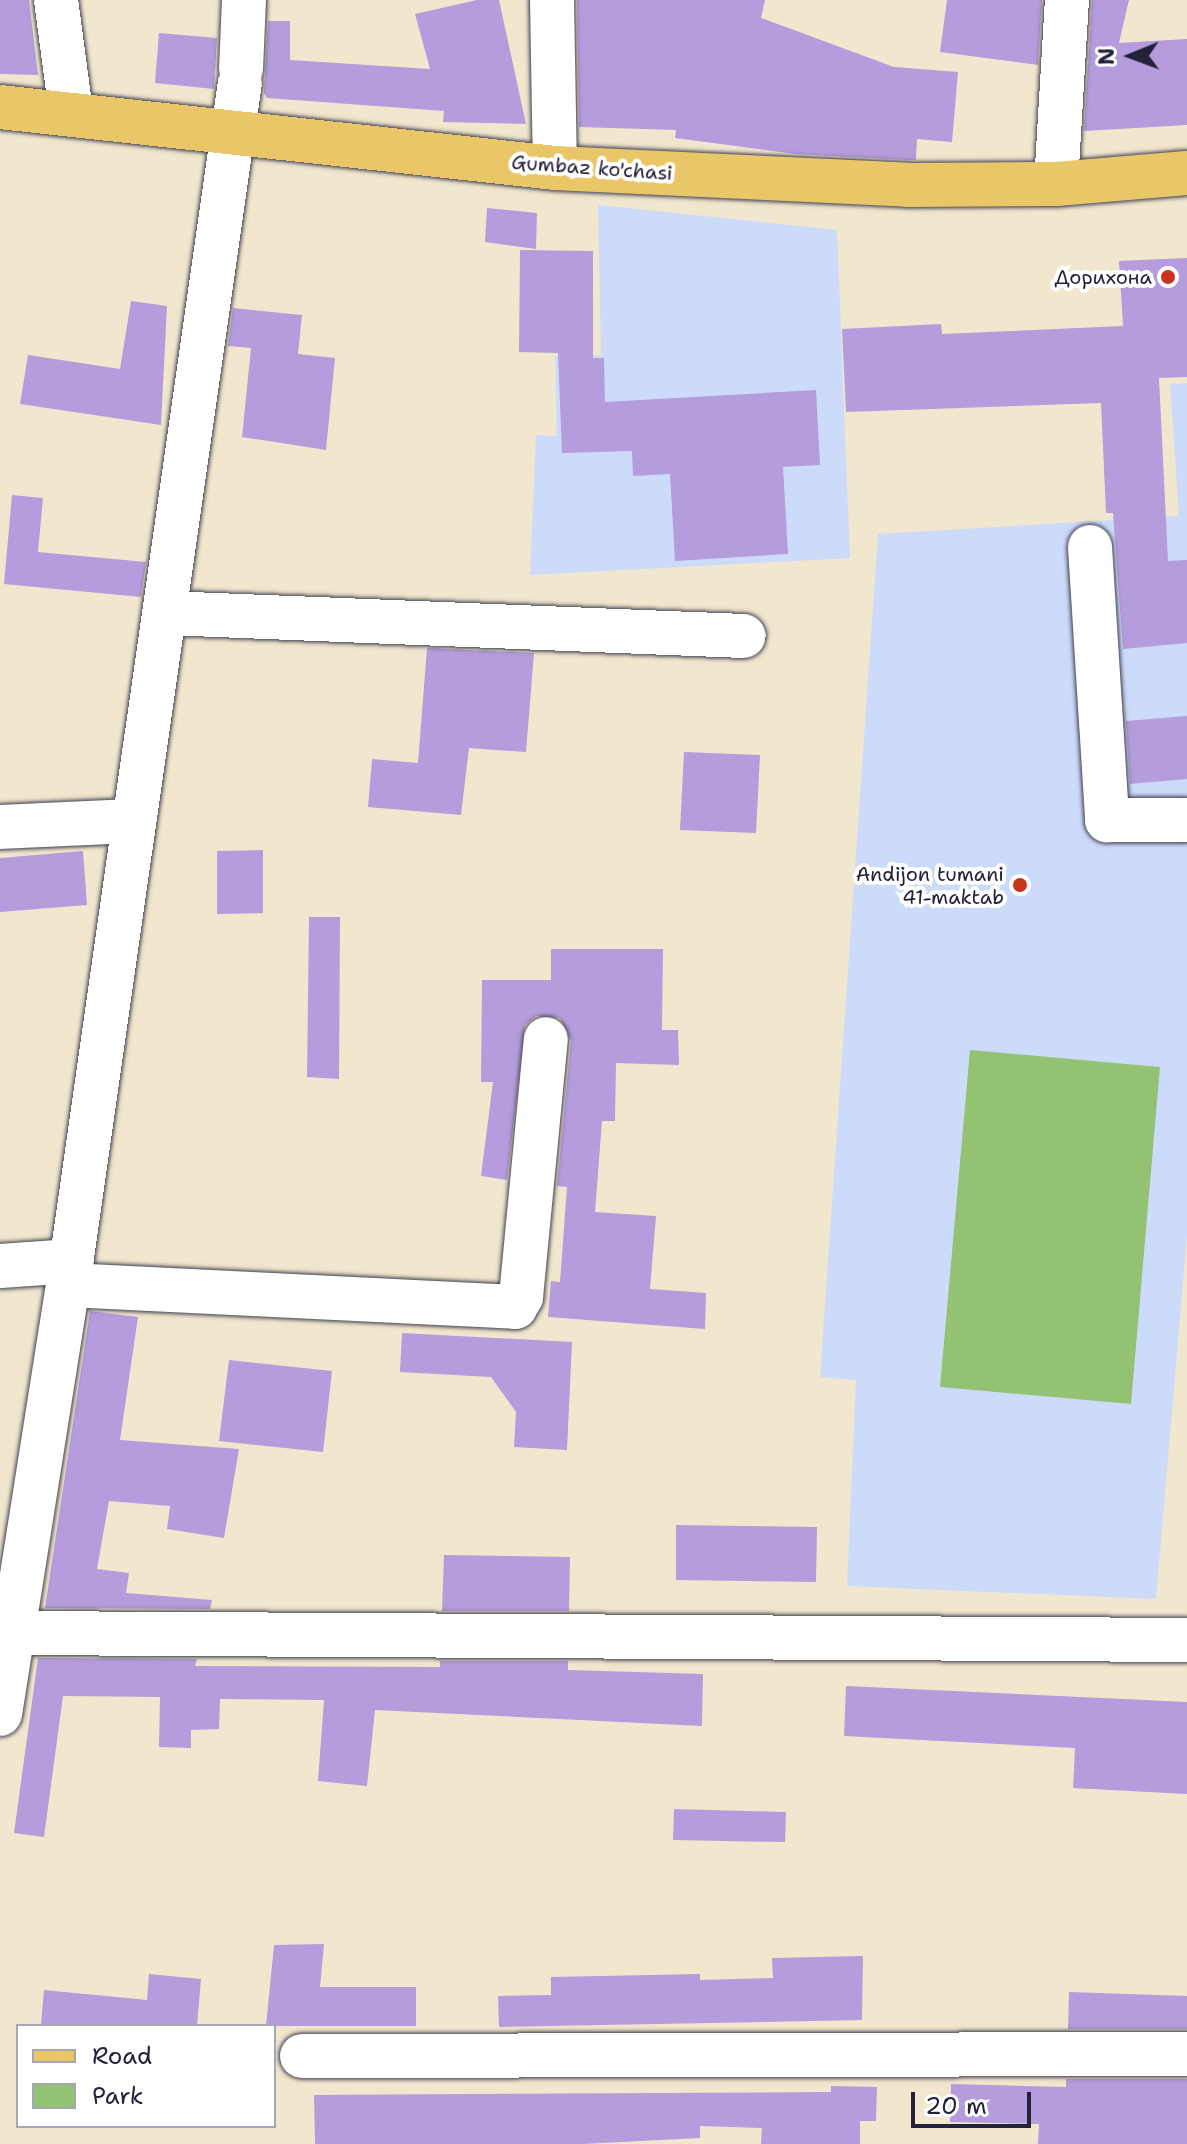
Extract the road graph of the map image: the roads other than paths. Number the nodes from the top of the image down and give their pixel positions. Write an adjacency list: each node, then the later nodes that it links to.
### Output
1 (56, 0): 6 (street)
2 (244, 0): 7 (street)
3 (552, 0): 8 (street)
4 (1067, 0): 10 (street)
5 (0, 107): 6 (main road, Gumbaz ko'chasi)
6 (71, 112): 7 (main road, Gumbaz ko'chasi)
7 (234, 134): 8 (main road, Gumbaz ko'chasi); 12 (street)
8 (555, 168): 10 (main road, Gumbaz ko'chasi)
9 (1187, 173): 10 (main road, Gumbaz ko'chasi)
10 (1056, 184)
11 (1090, 547): 14 (street)
12 (166, 613): 13 (street); 15 (street)
13 (744, 636)
14 (1187, 820)
15 (132, 821): 16 (street); 19 (street)
16 (0, 827)
17 (546, 1039): 19 (street)
18 (0, 1266): 19 (street)
19 (70, 1273): 20 (street)
20 (13, 1633): 21 (street); 22 (street)
21 (1187, 1640)
22 (0, 1714)
23 (1187, 2054): 24 (street)
24 (302, 2056)

